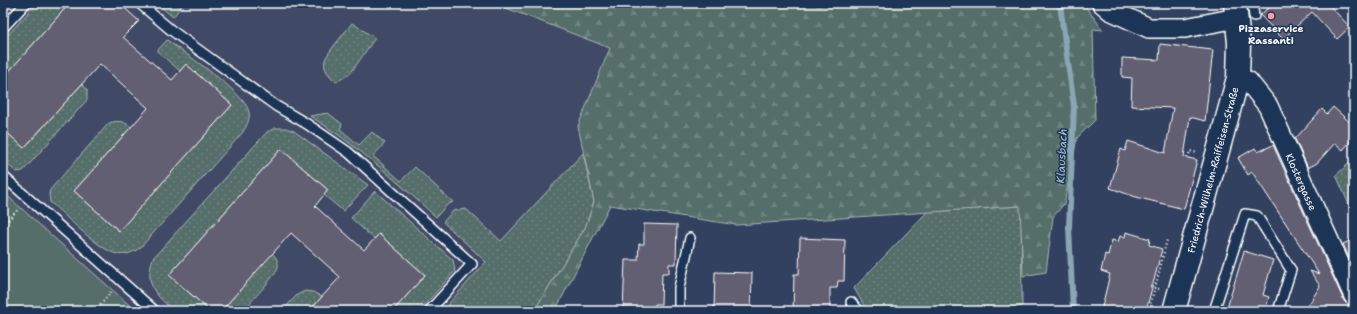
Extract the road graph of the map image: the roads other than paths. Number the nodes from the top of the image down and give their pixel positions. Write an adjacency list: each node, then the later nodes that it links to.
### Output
1 (26, 3): 6 (lane)
2 (139, 3): 13 (lane)
3 (1102, 3): 5 (street)
4 (1252, 3): 5 (lane)
5 (1242, 12): 7 (main road, Friedrich-Wilhelm-Raiffeisen-Straße)
6 (3, 28)
7 (1238, 78): 10 (street, Klostergasse); 16 (main road, Friedrich-Wilhelm-Raiffeisen-Straße)
8 (3, 176): 12 (lane)
9 (690, 238): 14 (lane)
10 (1354, 296)
11 (851, 302): 15 (lane)
12 (155, 311)
13 (429, 311)
14 (679, 311)
15 (859, 311)
16 (1174, 311)
17 (1214, 311): 18 (lane)
18 (1278, 311)

